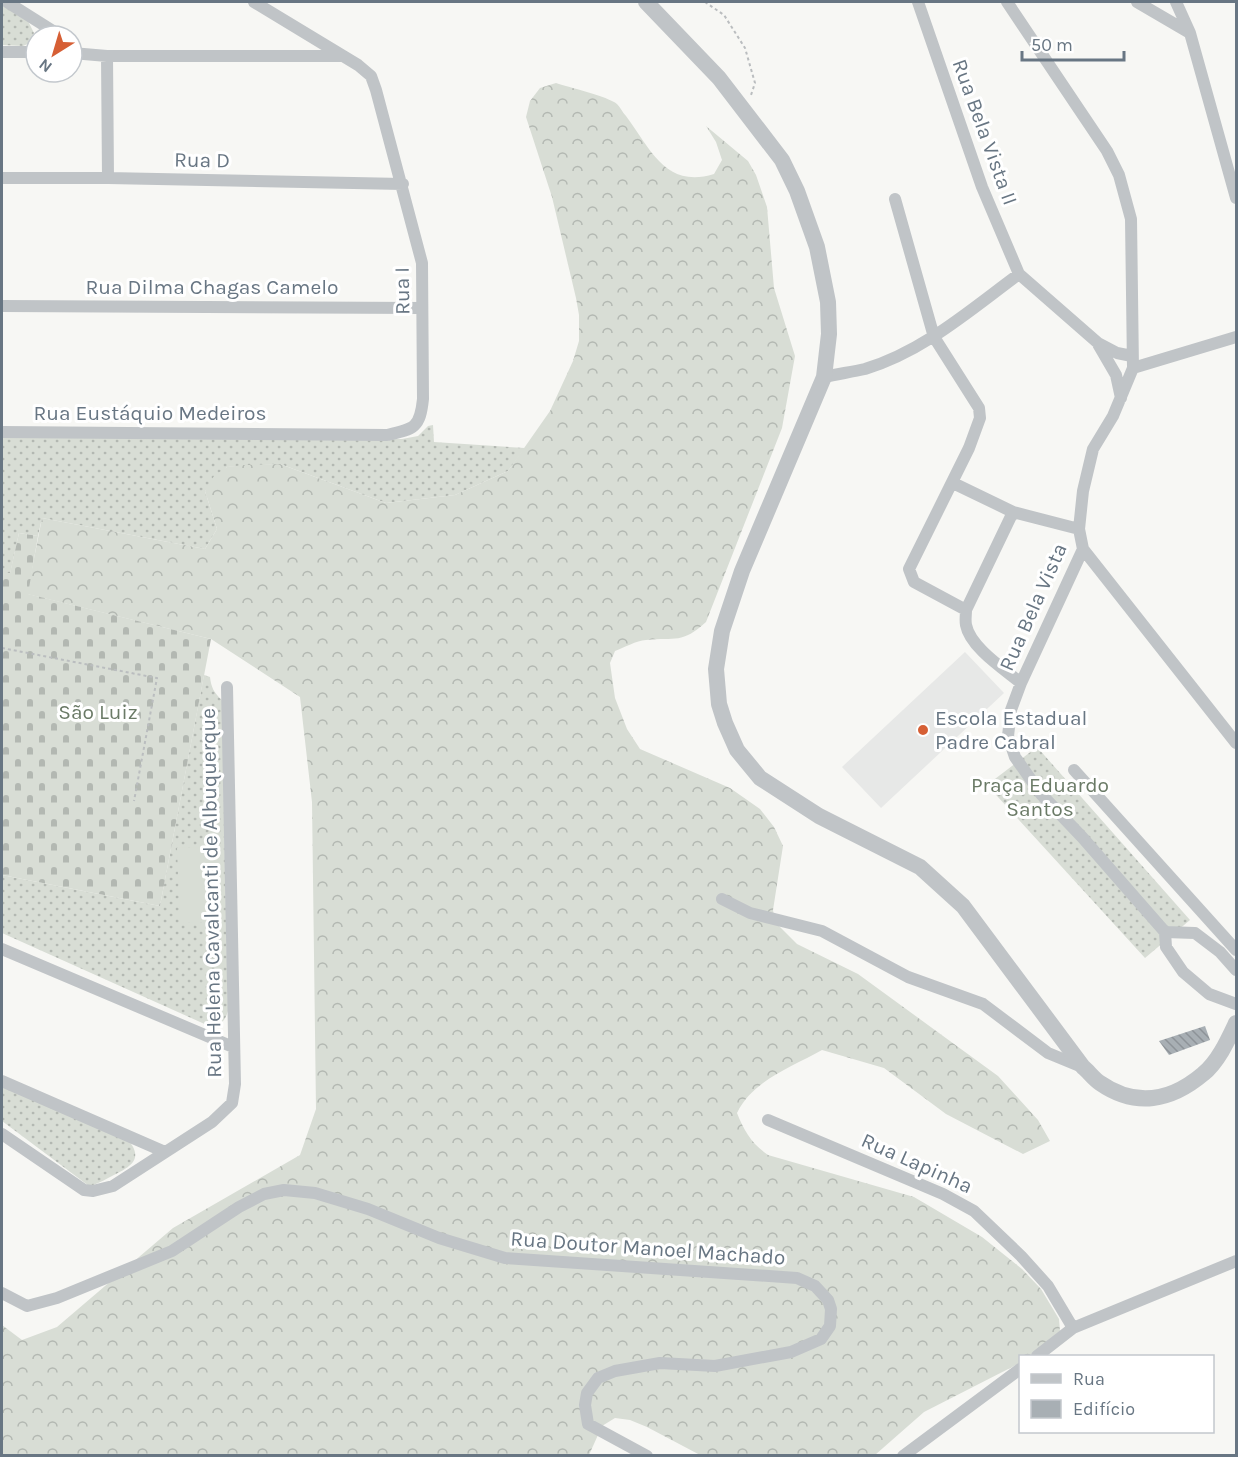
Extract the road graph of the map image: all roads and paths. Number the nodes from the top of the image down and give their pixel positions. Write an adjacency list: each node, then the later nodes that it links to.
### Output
1 (7, 2): 9 (street)
2 (254, 2): 17 (street, Rua I)
3 (646, 2): 18 (street)
4 (705, 2): 18 (path)
5 (918, 2): 24 (street, Rua Bela Vista II)
6 (1007, 2): 30 (street, Rua Bela Vista)
7 (1137, 2): 10 (street)
8 (1176, 2): 10 (street)
9 (42, 24)
10 (1190, 33): 22 (street)
11 (84, 50): 15 (street)
12 (2, 52): 13 (street)
13 (24, 52)
14 (84, 53): 15 (street)
15 (88, 53): 16 (street)
16 (107, 56): 17 (street); 20 (street)
17 (342, 56): 21 (street, Rua I)
18 (745, 112): 31 (street)
19 (2, 178): 20 (street, Rua D)
20 (108, 178): 21 (street, Rua D)
21 (403, 184): 26 (street, Rua I)
22 (1236, 198)
23 (896, 199): 27 (street)
24 (1018, 274): 27 (street); 29 (street)
25 (2, 306): 26 (street, Rua Dilma Chagas Camelo)
26 (422, 308): 34 (street, Rua I)
27 (934, 337): 31 (street); 35 (street)
28 (1236, 337): 30 (street)
29 (1098, 343): 30 (street); 32 (street)
30 (1132, 362): 32 (street, Rua Bela Vista)
31 (824, 377): 54 (street)
32 (1121, 398): 37 (street, Rua Bela Vista)
33 (2, 432): 34 (street, Rua Eustáquio Medeiros)
34 (298, 434)
35 (953, 483): 36 (street); 39 (street)
36 (1013, 512): 37 (street); 39 (street)
37 (1079, 529): 38 (street, Rua Bela Vista)
38 (1083, 549): 41 (street, Rua Bela Vista); 43 (street)
39 (966, 610): 41 (street)
40 (2, 648): 45 (path)
41 (1021, 683): 47 (street, Rua Bela Vista)
42 (227, 687): 53 (street, Rua Helena Cavalcanti de Albuquerque)
43 (1236, 743)
44 (1074, 770): 49 (street)
45 (134, 801)
46 (722, 899): 54 (street)
47 (1165, 932): 50 (street); 51 (street)
48 (2, 948): 53 (street)
49 (1236, 950)
50 (1236, 970)
51 (1236, 1004)
52 (1236, 1023): 54 (street)
53 (233, 1047): 58 (street, Rua Helena Cavalcanti de Albuquerque)
54 (1083, 1067)
55 (2, 1081): 58 (street)
56 (768, 1120): 61 (street, Rua Lapinha)
57 (3, 1139): 58 (street, Rua Helena Cavalcanti de Albuquerque)
58 (165, 1152)
59 (1236, 1261): 61 (street)
60 (2, 1293): 64 (street, Rua Doutor Manoel Machado)
61 (1073, 1328): 62 (street)
62 (1038, 1355)
63 (1019, 1370): 65 (street)
64 (647, 1455)
65 (903, 1455)

